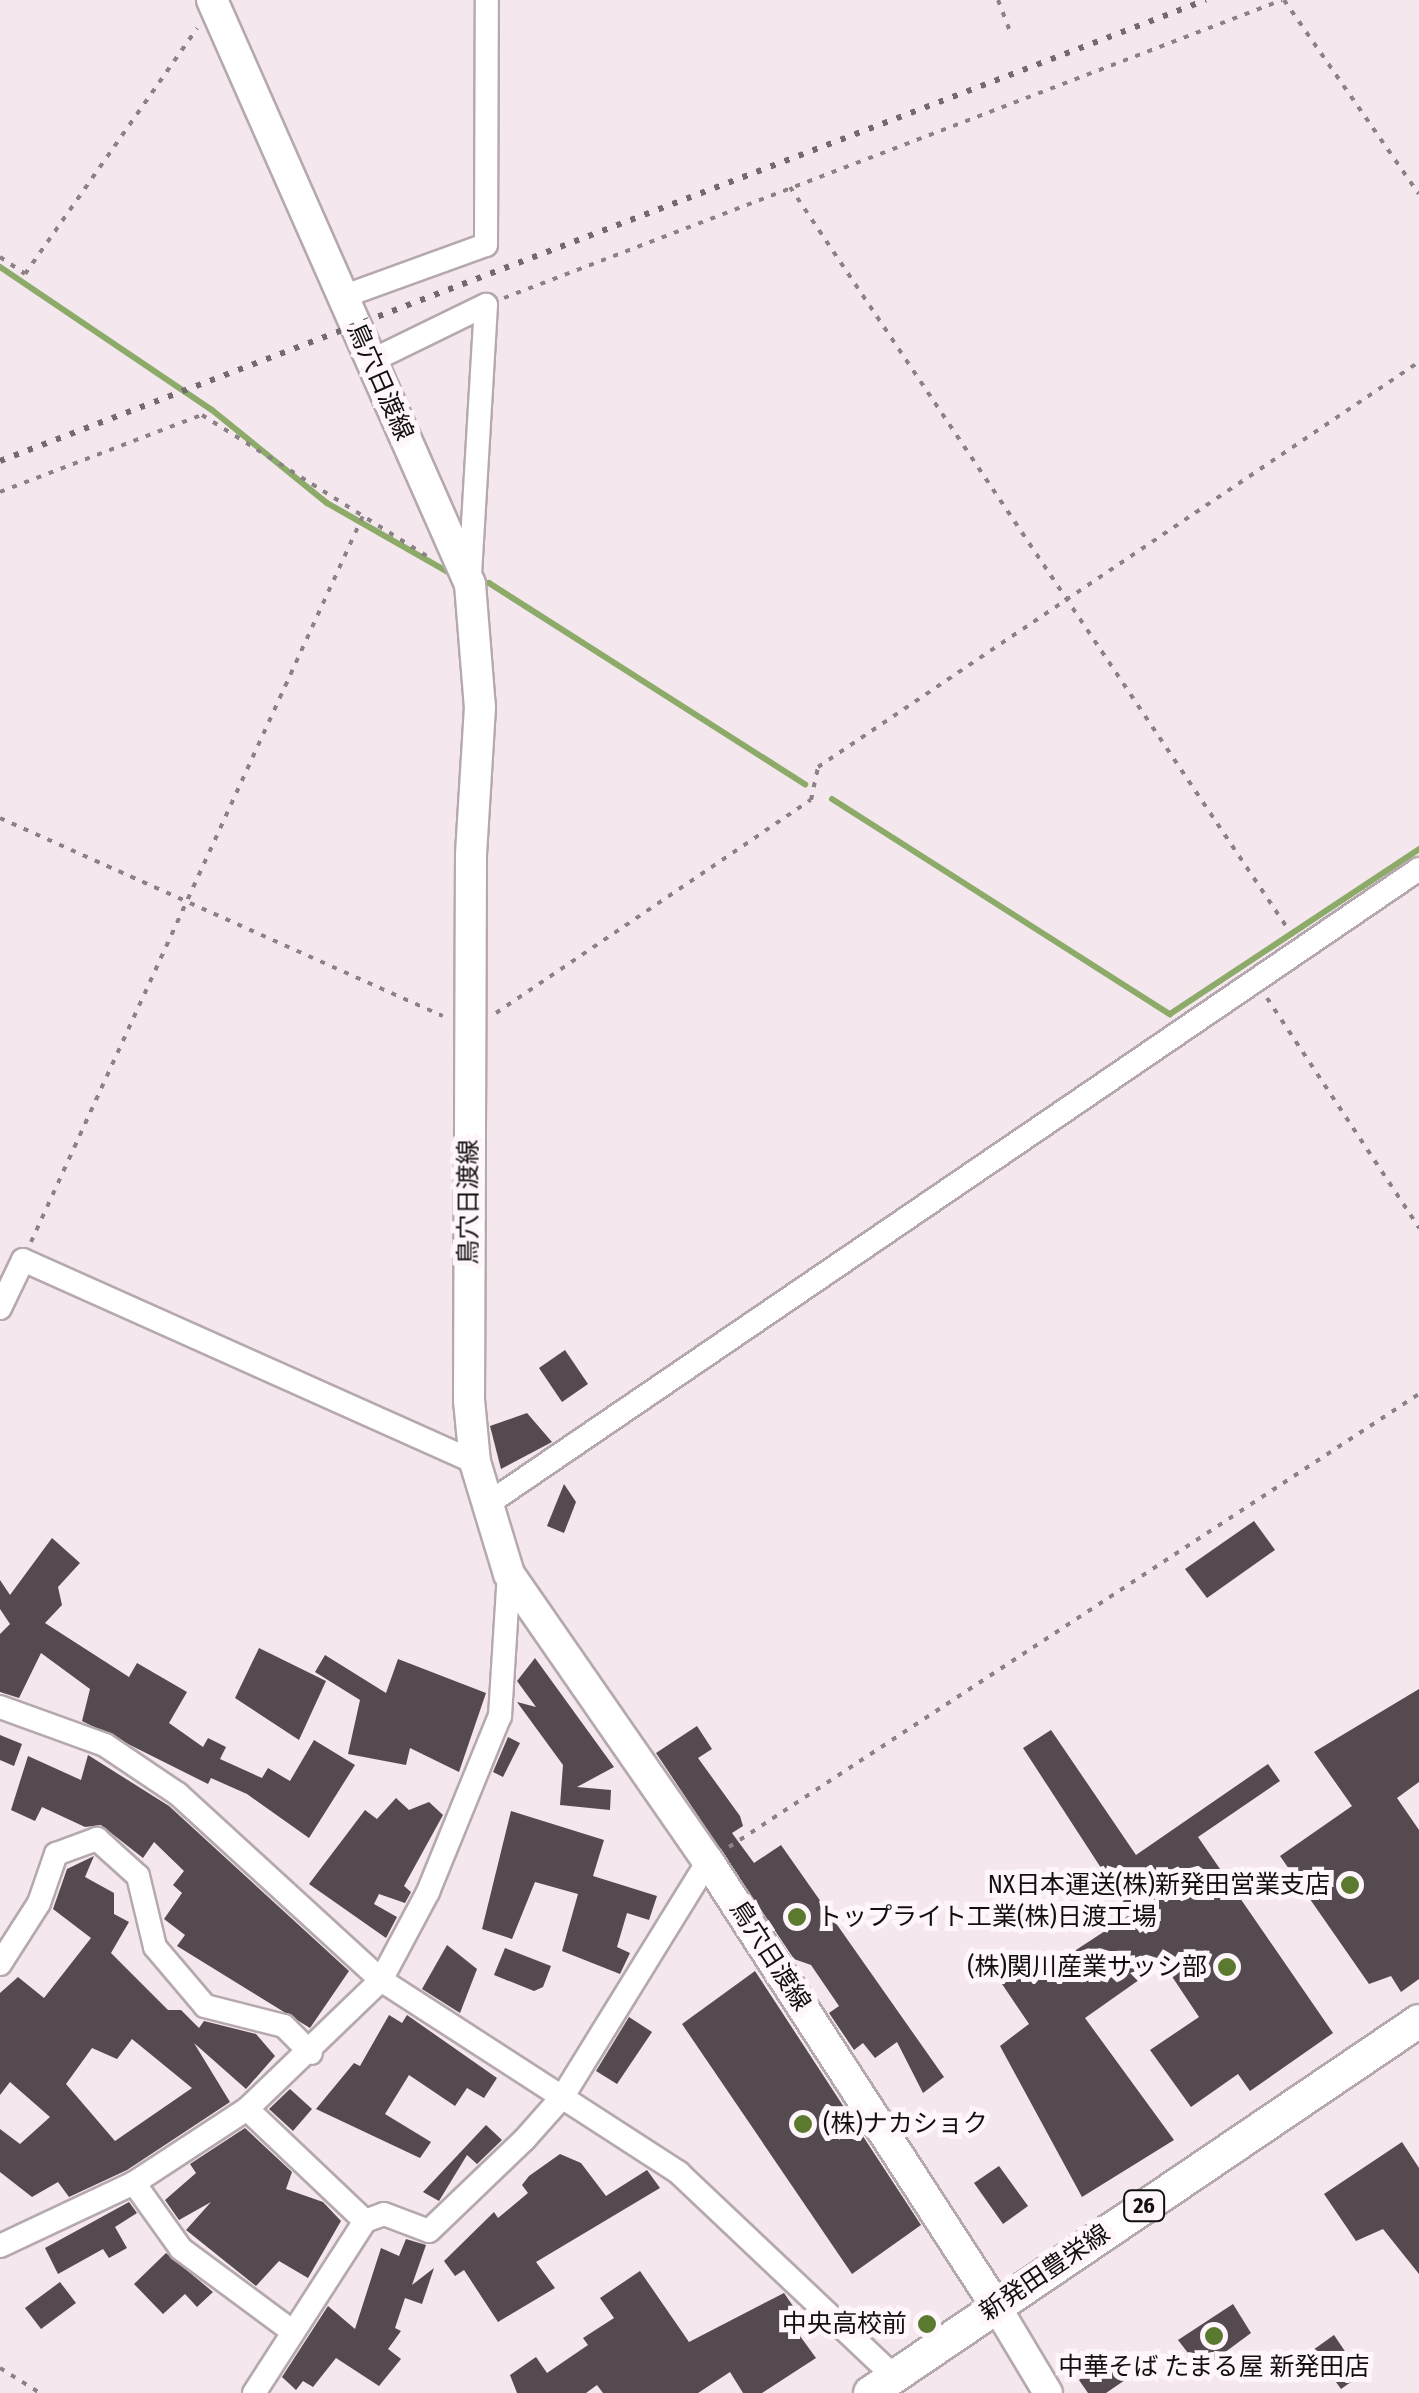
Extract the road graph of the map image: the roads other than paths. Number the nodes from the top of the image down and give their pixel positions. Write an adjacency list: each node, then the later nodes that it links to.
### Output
1 (487, 0): 3 (street)
2 (213, 2): 3 (main road, 鳥穴日渡線)
3 (342, 297): 4 (main road, 鳥穴日渡線)
4 (371, 361): 5 (main road, 鳥穴日渡線); 5 (street)
5 (470, 584): 8 (main road, 鳥穴日渡線)
6 (1419, 869): 9 (street)
7 (0, 1308): 8 (street)
8 (475, 1462): 9 (main road, 鳥穴日渡線)
9 (486, 1505): 10 (main road, 鳥穴日渡線)
10 (509, 1574): 12 (main road, 鳥穴日渡線); 14 (street)
11 (0, 1708): 14 (street)
12 (708, 1861): 17 (street); 22 (main road, 鳥穴日渡線)
13 (0, 1964): 16 (street)
14 (381, 1980): 16 (street); 17 (street)
15 (1419, 2021): 22 (main road, 新発田豊栄線 / 26)
16 (311, 2053): 18 (street)
17 (563, 2096): 20 (street); 24 (street)
18 (247, 2109): 19 (street); 20 (street)
19 (134, 2183): 21 (street); 23 (street)
20 (365, 2221): 23 (street)
21 (4, 2236)
22 (996, 2306): 24 (main road, 新発田豊栄線 / 26); 26 (street)
23 (292, 2331): 25 (street)
24 (882, 2385)
25 (254, 2393)
26 (1048, 2393)

